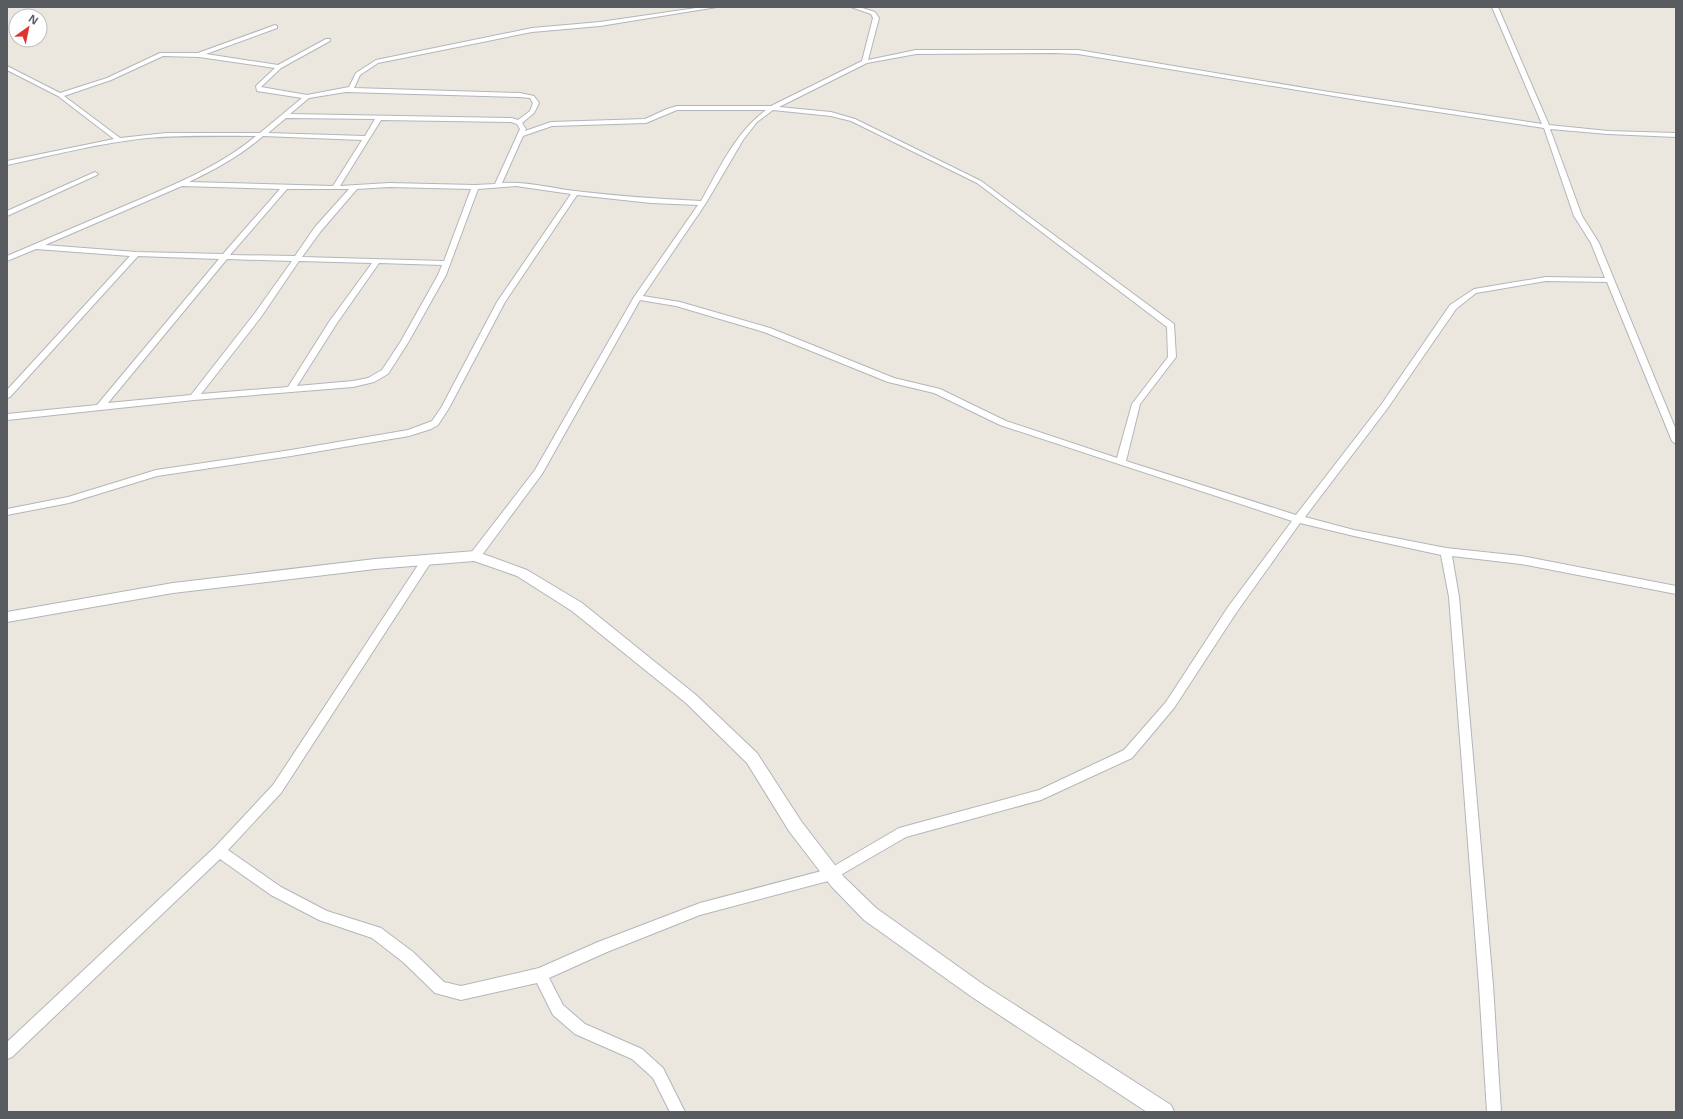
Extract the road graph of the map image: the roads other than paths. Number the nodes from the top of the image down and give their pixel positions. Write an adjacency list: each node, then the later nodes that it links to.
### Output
1 (714, 7): 12 (street)
2 (854, 7): 6 (street)
3 (1495, 7): 19 (street)
4 (275, 27): 7 (street)
5 (328, 40): 10 (street)
6 (868, 52): 8 (street); 9 (street)
7 (199, 55): 10 (street); 13 (street)
8 (883, 59): 9 (street); 19 (street)
9 (865, 62): 15 (street)
10 (279, 67): 14 (street)
11 (7, 68): 13 (street)
12 (346, 90): 14 (street); 18 (street)
13 (60, 96): 24 (street)
14 (307, 96): 16 (street)
15 (772, 108): 21 (street); 34 (street); 51 (street)
16 (284, 116): 17 (street); 20 (street)
17 (379, 118): 18 (street); 23 (street)
18 (519, 123): 21 (street)
19 (1546, 126): 22 (street); 43 (street)
20 (262, 135): 23 (street); 24 (street); 27 (street)
21 (521, 135): 28 (street)
22 (1676, 135)
23 (366, 138): 31 (street)
24 (120, 141): 25 (street)
25 (7, 163)
26 (95, 174): 35 (street)
27 (180, 184): 29 (street); 36 (street)
28 (498, 184): 30 (street); 33 (street)
29 (285, 187): 31 (street); 38 (street)
30 (474, 187): 32 (street); 42 (street)
31 (335, 188): 32 (street)
32 (354, 188): 39 (street)
33 (576, 193): 34 (street); 52 (street)
34 (703, 203): 44 (street)
35 (7, 214)
36 (34, 247): 37 (street); 40 (street)
37 (136, 254): 38 (street); 46 (street)
38 (224, 256): 39 (street); 48 (street)
39 (296, 258): 41 (street); 47 (street)
40 (7, 259)
41 (377, 261): 42 (street); 45 (street)
42 (446, 263): 45 (street)
43 (1610, 280): 50 (street); 53 (street)
44 (638, 297): 51 (street); 55 (street)
45 (290, 390): 47 (street)
46 (7, 395)
47 (194, 397): 48 (street)
48 (100, 408): 49 (street)
49 (7, 417)
50 (1676, 440)
51 (1121, 462): 53 (street)
52 (7, 512)
53 (1298, 518): 54 (street); 60 (street)
54 (1446, 552): 57 (street); 65 (street)
55 (475, 556): 56 (street); 60 (street)
56 (428, 560): 58 (street); 59 (street)
57 (1676, 590)
58 (7, 617)
59 (219, 851): 61 (street); 62 (street)
60 (832, 874): 61 (street); 64 (street)
61 (540, 974): 63 (street)
62 (7, 1052)
63 (678, 1112)
64 (1164, 1112)
65 (1494, 1112)

